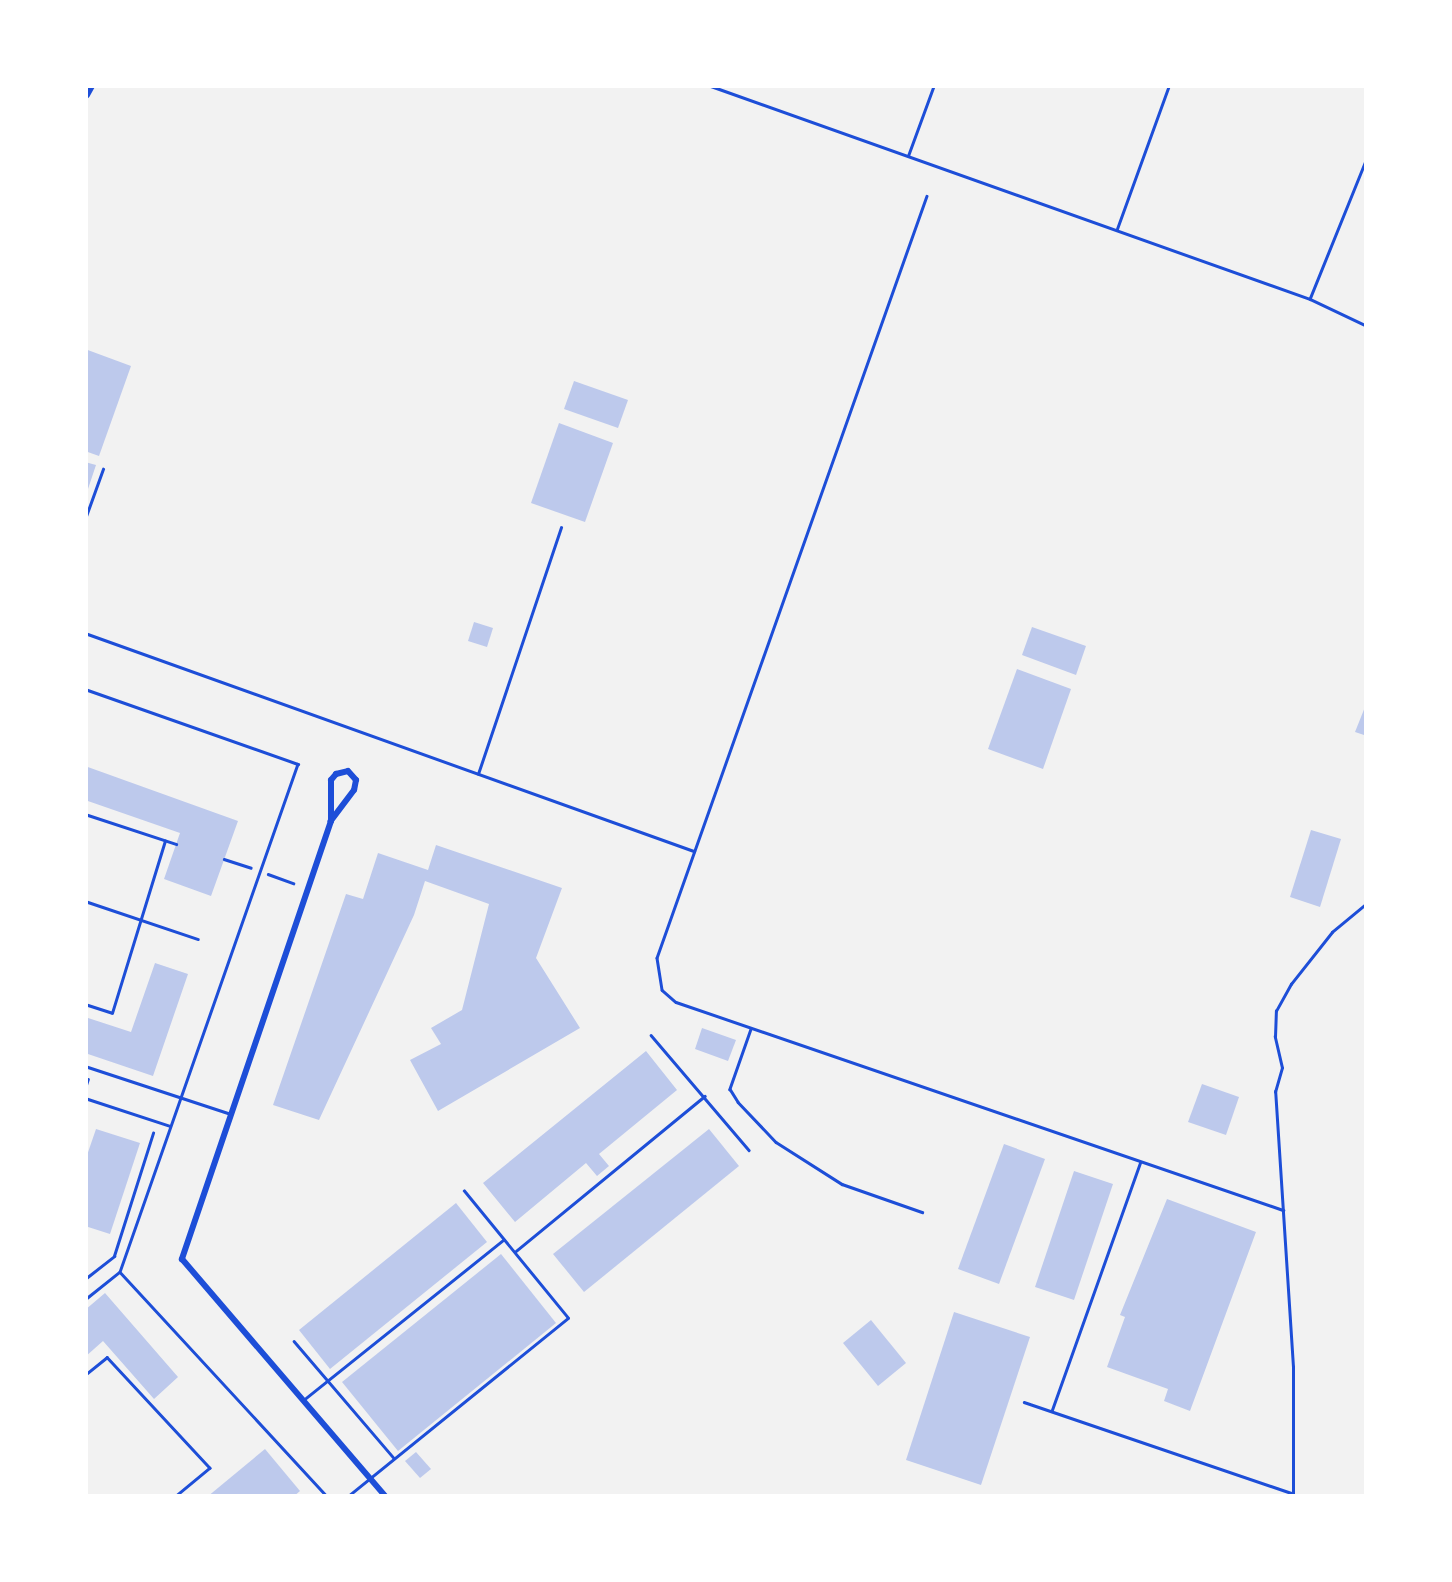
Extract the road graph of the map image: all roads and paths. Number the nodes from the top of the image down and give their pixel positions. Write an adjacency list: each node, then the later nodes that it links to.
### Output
1 (90, 85): 5 (main road)
2 (708, 85): 7 (lane)
3 (934, 85): 7 (lane)
4 (1170, 85): 9 (lane)
5 (85, 94)
6 (1367, 157): 10 (lane)
7 (907, 158): 9 (lane)
8 (927, 196): 22 (lane)
9 (1116, 231): 10 (lane)
10 (1310, 299): 11 (lane)
11 (1367, 326)
12 (102, 470): 13 (lane)
13 (85, 519)
14 (562, 528): 17 (lane)
15 (85, 633): 17 (lane)
16 (85, 689): 35 (lane)
17 (478, 775): 22 (lane)
18 (85, 814): 20 (path)
19 (331, 822): 19 (street); 36 (street)
20 (166, 841): 21 (path); 25 (path)
21 (176, 844)
22 (694, 850): 28 (lane)
23 (85, 902): 25 (path)
24 (1367, 903): 42 (lane)
25 (142, 920): 26 (path); 27 (path)
26 (198, 939)
27 (85, 1004)
28 (751, 1028): 40 (lane); 43 (lane)
29 (652, 1035): 33 (lane)
30 (85, 1066): 31 (lane)
31 (91, 1068): 32 (path); 35 (lane)
32 (85, 1088)
33 (705, 1096): 39 (lane); 45 (lane)
34 (85, 1098): 37 (lane)
35 (181, 1098): 36 (lane); 38 (lane)
36 (231, 1114): 52 (street)
37 (157, 1122): 38 (lane); 47 (path)
38 (172, 1127): 46 (lane)
39 (749, 1150)
40 (1140, 1162): 42 (lane); 54 (lane)
41 (464, 1190): 44 (lane)
42 (1282, 1210): 57 (lane)
43 (922, 1212)
44 (504, 1239): 45 (lane); 51 (lane)
45 (515, 1252): 55 (lane)
46 (120, 1272): 48 (lane); 59 (lane)
47 (85, 1279)
48 (85, 1300)
49 (294, 1340): 51 (lane)
50 (85, 1375): 58 (path)
51 (328, 1381): 52 (lane); 55 (lane)
52 (304, 1400): 56 (street)
53 (1024, 1402): 54 (lane)
54 (1052, 1411): 57 (lane)
55 (394, 1458): 56 (lane)
56 (370, 1478): 60 (lane); 61 (street)
57 (1292, 1495)
58 (175, 1497)
59 (328, 1497)
60 (347, 1497)
61 (386, 1497)

